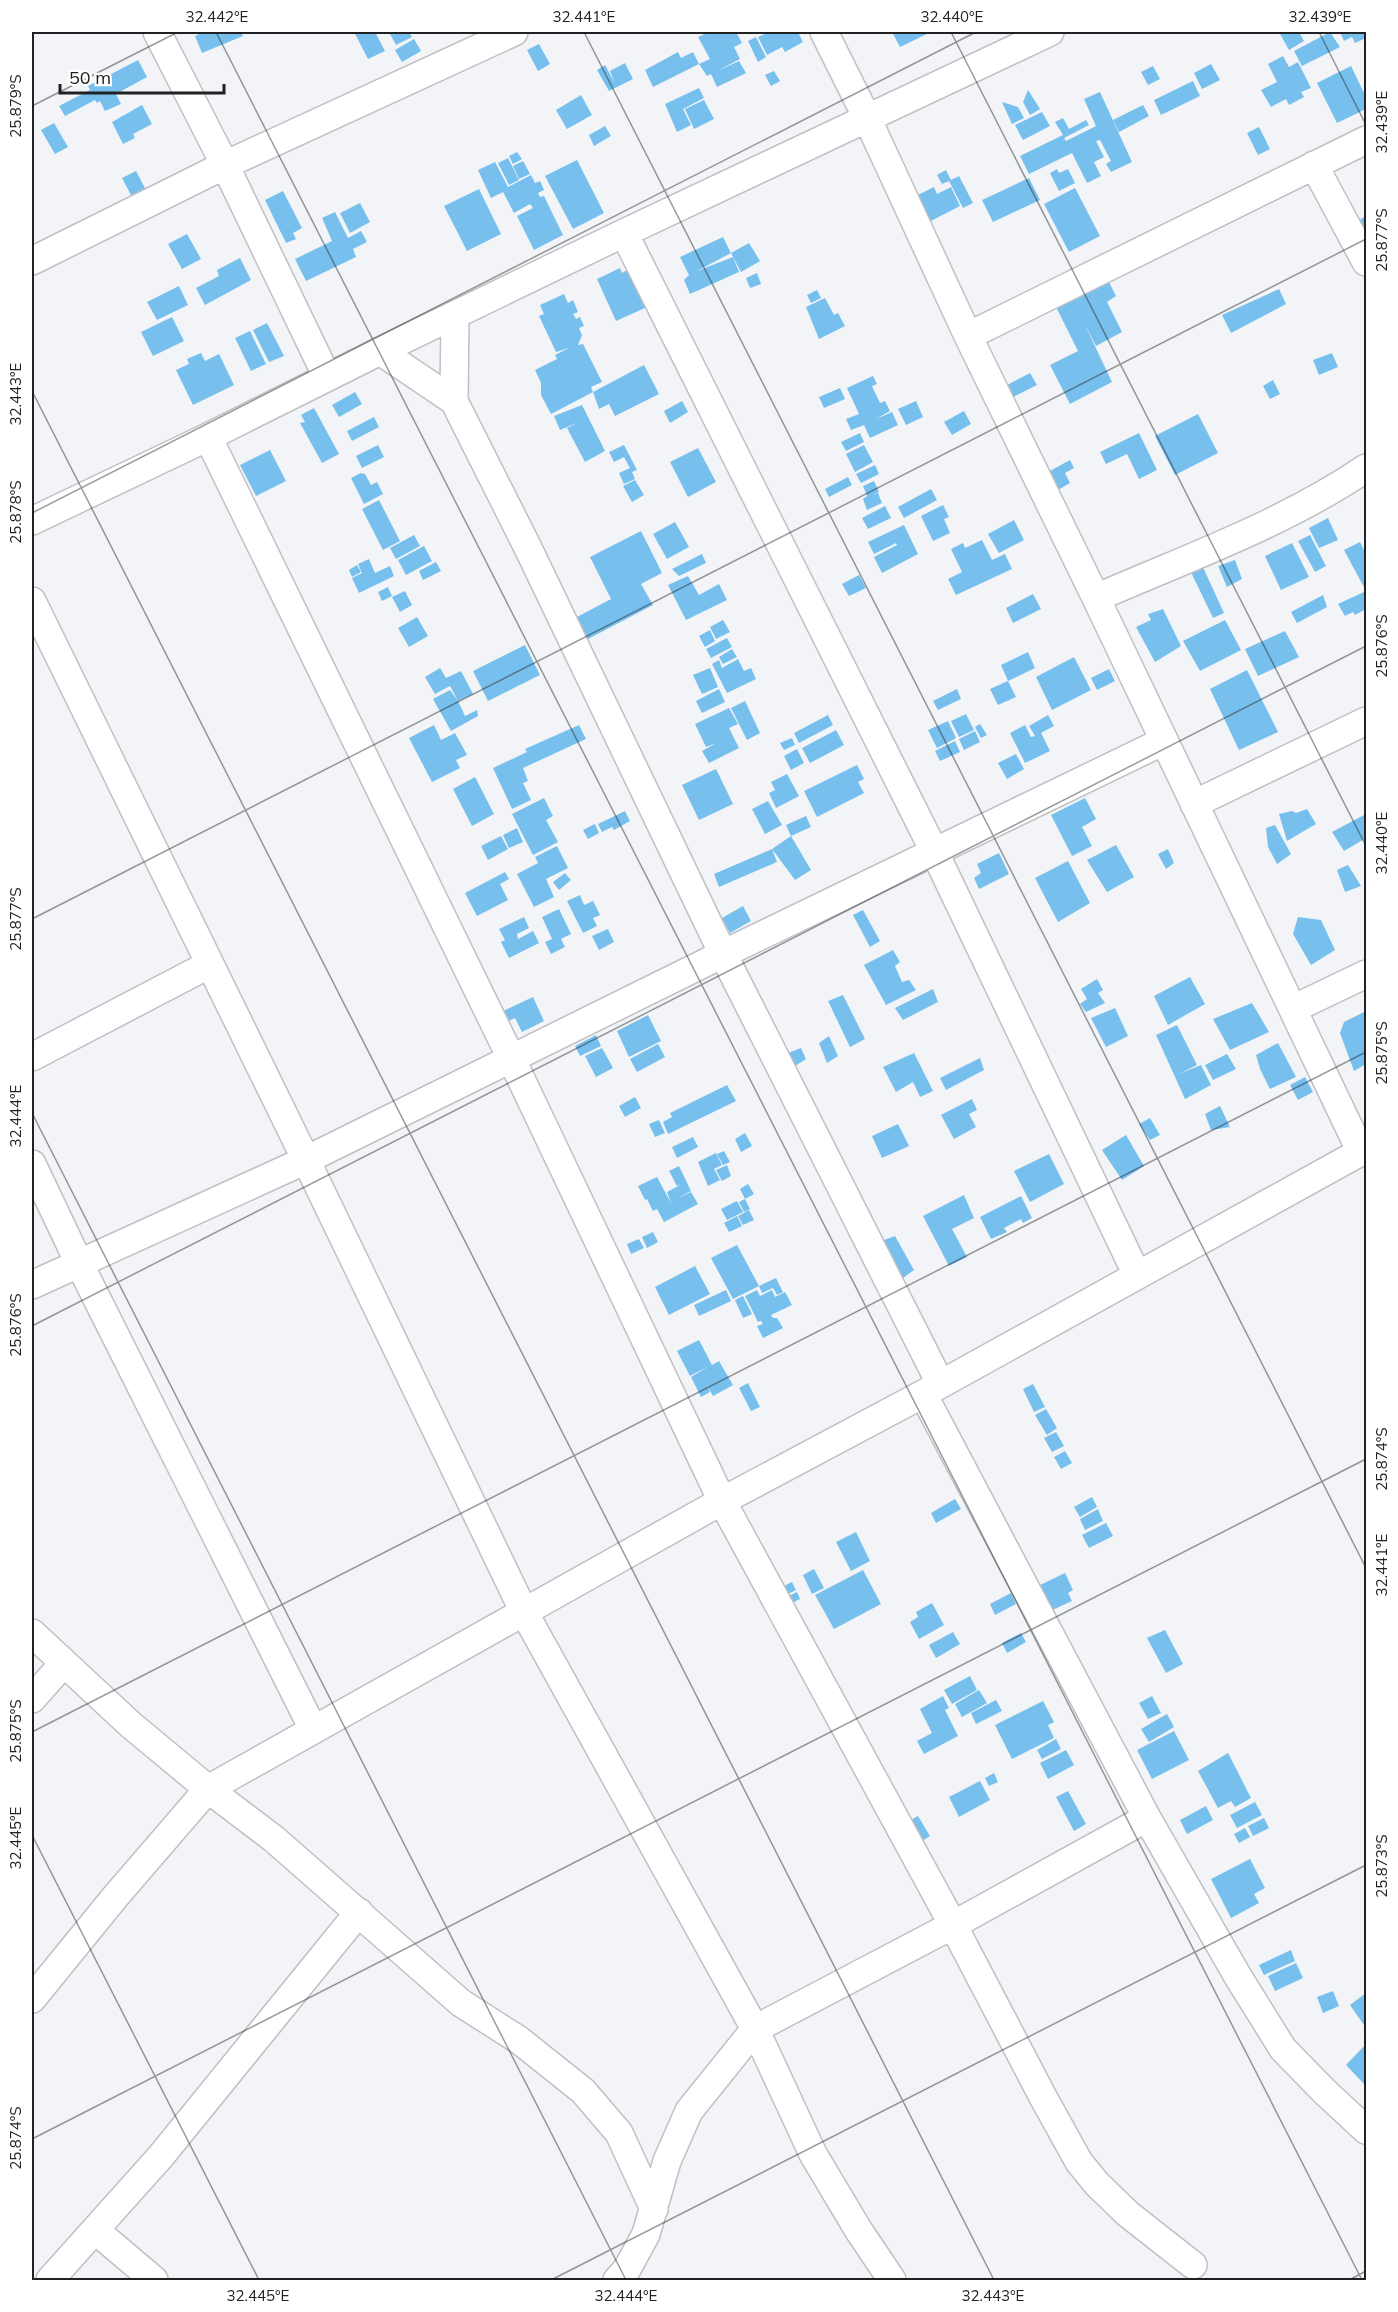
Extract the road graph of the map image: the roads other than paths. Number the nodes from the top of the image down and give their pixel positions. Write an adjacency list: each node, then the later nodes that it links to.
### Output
1 (157, 32): 7 (street)
2 (514, 32): 7 (street)
3 (824, 32): 5 (street)
4 (1050, 32): 5 (street)
5 (867, 118): 9 (street); 13 (street)
6 (1366, 140): 8 (street)
7 (225, 165): 10 (street); 15 (street)
8 (1314, 165): 11 (street); 13 (street)
9 (624, 233): 12 (street); 25 (street)
10 (32, 261)
11 (1366, 262)
12 (455, 315): 14 (street); 16 (street)
13 (968, 336): 20 (street)
14 (380, 351): 15 (street); 16 (street)
15 (327, 377): 17 (street)
16 (454, 401): 26 (street)
17 (208, 437): 19 (street); 31 (street)
18 (1366, 468): 20 (street)
19 (32, 520)
20 (1096, 598): 23 (street)
21 (32, 602): 27 (street)
22 (1366, 721): 24 (street)
23 (1164, 741): 24 (street); 25 (street)
24 (1194, 804): 29 (street)
25 (935, 853): 26 (street); 36 (street)
26 (723, 954): 31 (street); 38 (street)
27 (210, 964): 30 (street); 33 (street)
28 (1366, 974): 29 (street)
29 (1293, 1009): 32 (street)
30 (32, 1057)
31 (512, 1060): 33 (street); 39 (street)
32 (1364, 1150): 36 (street)
33 (306, 1160): 35 (street); 40 (street)
34 (32, 1164): 35 (street)
35 (79, 1263): 37 (street); 44 (street)
36 (1137, 1275): 38 (street)
37 (32, 1285)
38 (932, 1388): 39 (street); 46 (street)
39 (722, 1501): 40 (street); 48 (street)
40 (524, 1612): 44 (street); 50 (street)
41 (32, 1633): 42 (street)
42 (63, 1664): 43 (street); 45 (street)
43 (32, 1699)
44 (313, 1729): 45 (street)
45 (208, 1790): 47 (street); 49 (street)
46 (1147, 1818): 48 (street); 51 (street)
47 (358, 1912): 52 (street); 53 (street)
48 (953, 1925): 50 (street); 54 (street)
49 (32, 1999)
50 (755, 2029): 52 (street); 58 (street)
51 (1366, 2130)
52 (654, 2210): 57 (street)
53 (95, 2230): 55 (street); 56 (street)
54 (1193, 2265)
55 (50, 2280)
56 (154, 2280)
57 (617, 2280)
58 (892, 2280)

